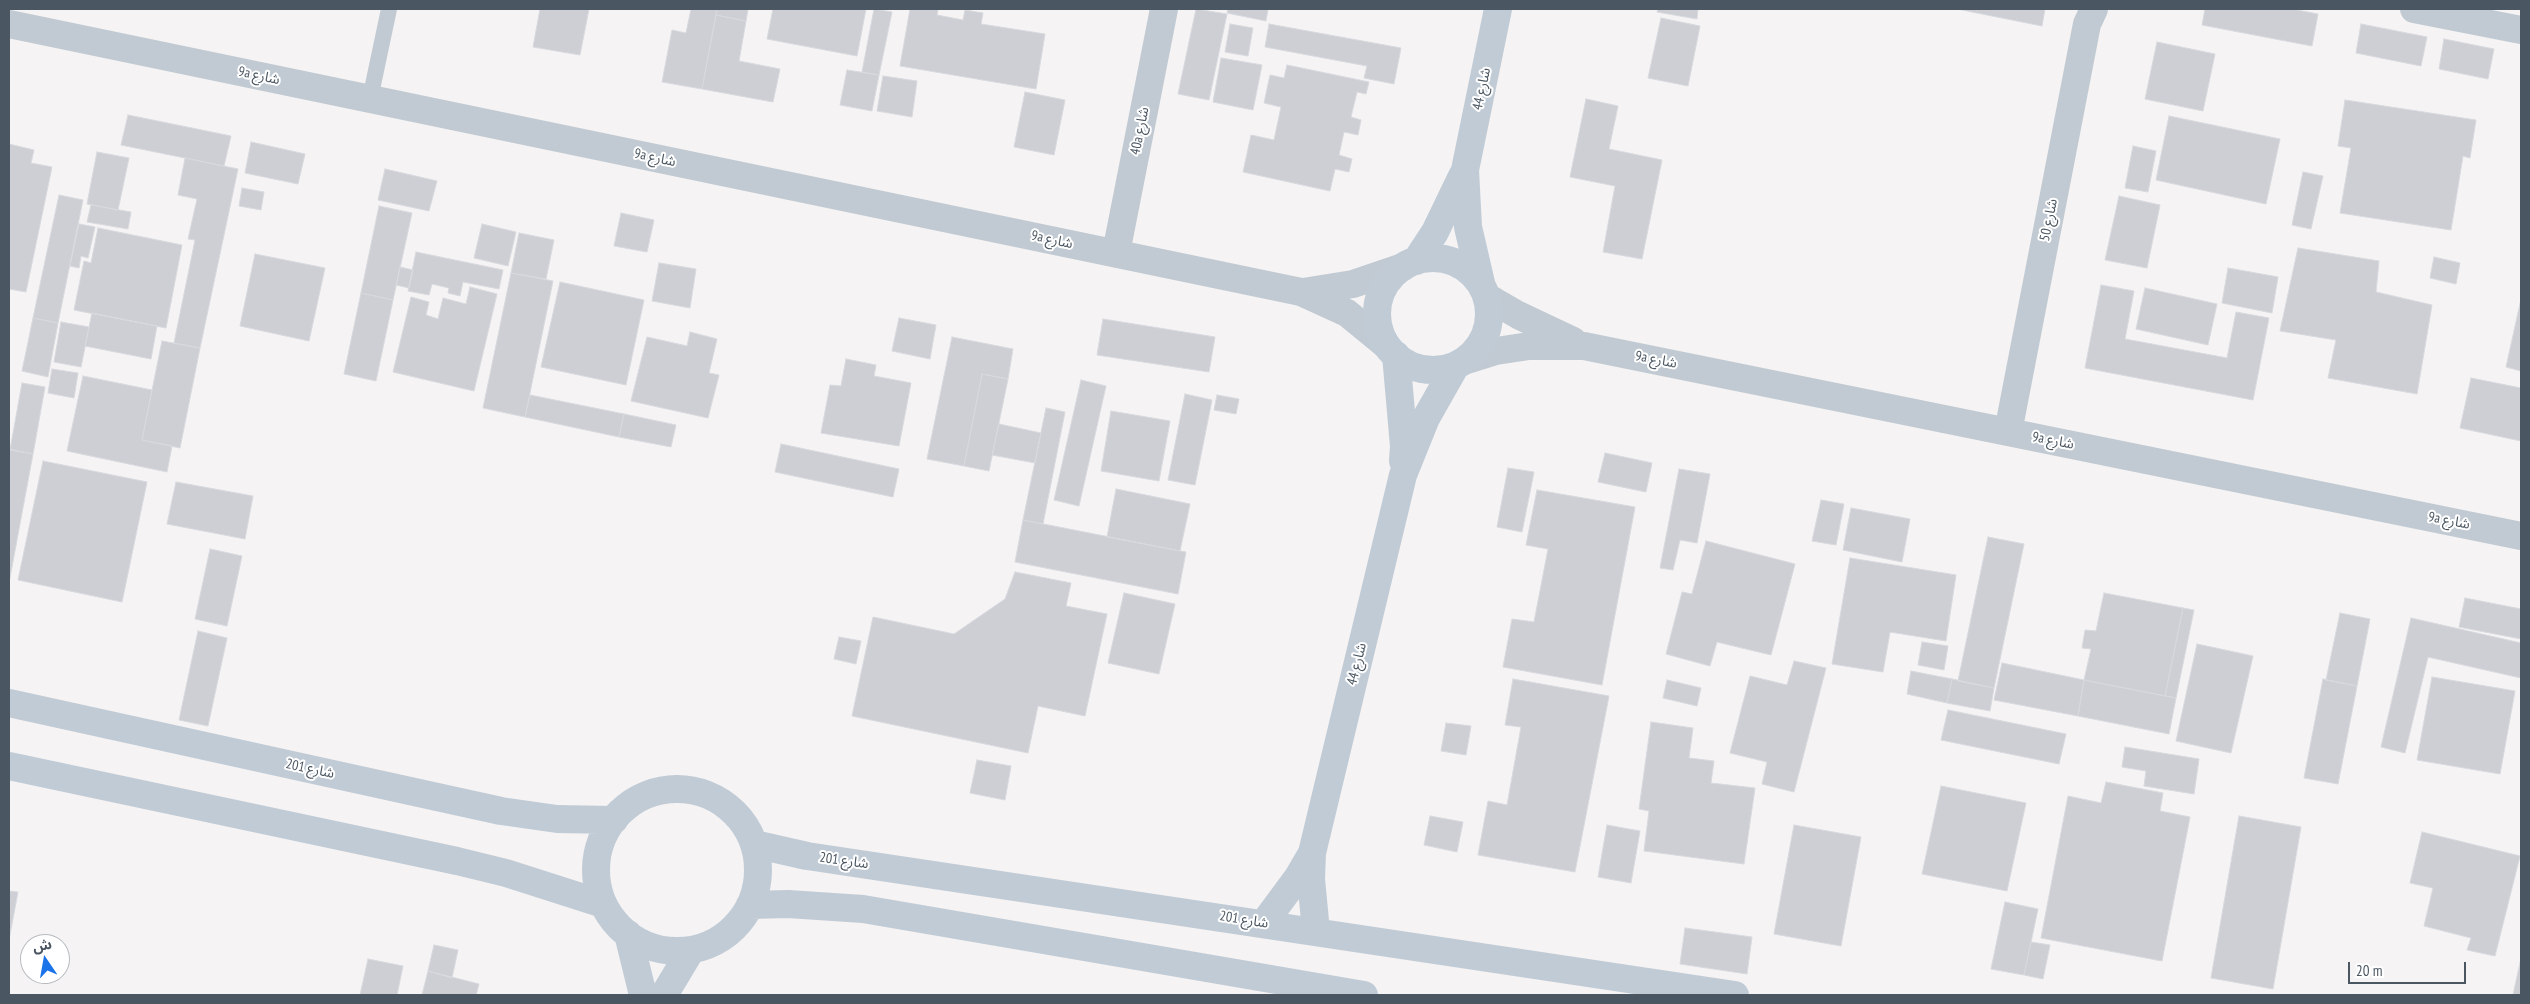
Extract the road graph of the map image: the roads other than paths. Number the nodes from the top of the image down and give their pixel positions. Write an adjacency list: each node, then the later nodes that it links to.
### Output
1 (389, 9): 8 (lane)
2 (1164, 9): 10 (street, 40a شارع)
3 (1498, 9): 9 (street, شارع 44)
4 (2094, 9): 17 (street, شارع 50)
5 (2414, 9): 7 (street)
6 (9, 24): 8 (street, 9a شارع)
7 (2521, 30)
8 (370, 99): 10 (street, 9a شارع)
9 (1465, 170): 11 (street, شارع 44); 12 (street, شارع 44)
10 (1116, 253): 13 (street, 9a شارع)
11 (1409, 264): 12 (street); 13 (street, 9a شارع); 15 (street)
12 (1484, 290): 14 (street, 9a شارع); 16 (street)
13 (1302, 292): 15 (street, 9a شارع)
14 (1584, 346): 16 (street, 9a شارع); 17 (street, 9a شارع)
15 (1391, 350): 16 (street); 18 (street, شارع 44)
16 (1460, 363): 18 (street, شارع 44)
17 (2008, 432): 19 (street, 9a شارع)
18 (1403, 475): 24 (street, شارع 44)
19 (2521, 536)
20 (9, 703): 22 (street, شارع 201)
21 (9, 766): 25 (street)
22 (614, 820): 23 (street); 25 (street)
23 (754, 844): 26 (street); 27 (street, شارع 201)
24 (1312, 853): 27 (street, شارع 44); 28 (street, شارع 44)
25 (603, 904): 29 (street)
26 (750, 905): 30 (street); 33 (street)
27 (1264, 923): 28 (street, شارع 201)
28 (1316, 931): 34 (street, شارع 201)
29 (628, 934): 30 (street); 31 (street)
30 (690, 950): 32 (street)
31 (643, 995)
32 (664, 995)
33 (1364, 995)
34 (1735, 995)

